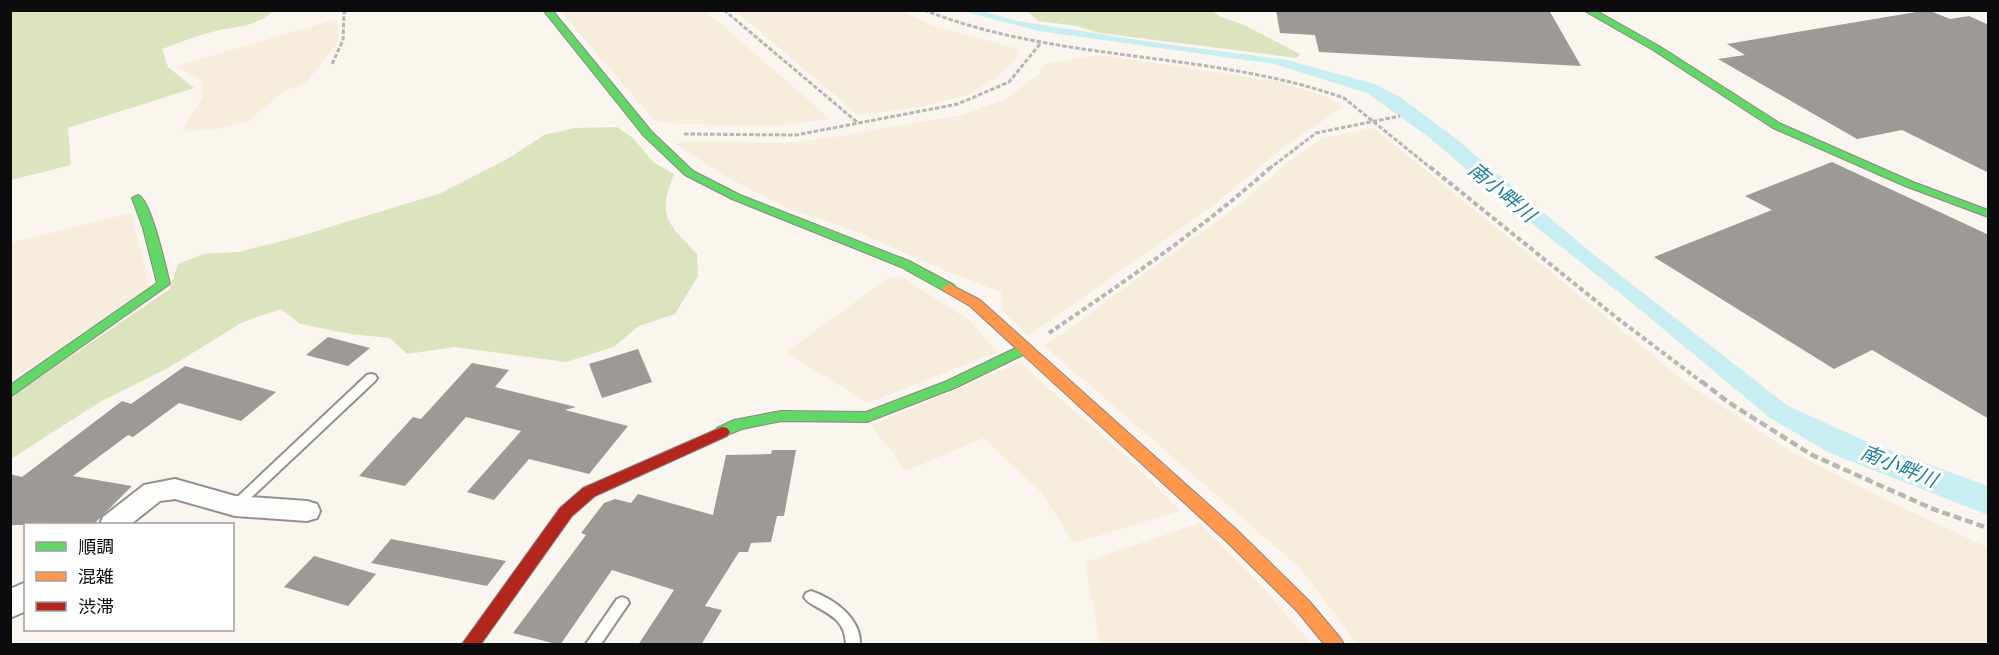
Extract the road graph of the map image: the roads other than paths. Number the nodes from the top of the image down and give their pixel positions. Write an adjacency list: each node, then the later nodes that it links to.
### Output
1 (547, 10): 5 (street)
2 (1587, 10): 4 (street)
3 (138, 198): 7 (street)
4 (1989, 214)
5 (1024, 349): 15 (street); 18 (street)
6 (371, 378): 8 (lane)
7 (10, 392)
8 (235, 506): 9 (street); 10 (street)
9 (307, 511)
10 (114, 523)
11 (24, 596): 14 (street)
12 (811, 597): 17 (lane)
13 (622, 603): 16 (lane)
14 (10, 606)
15 (471, 645)
16 (593, 645)
17 (853, 645)
18 (1335, 645)

